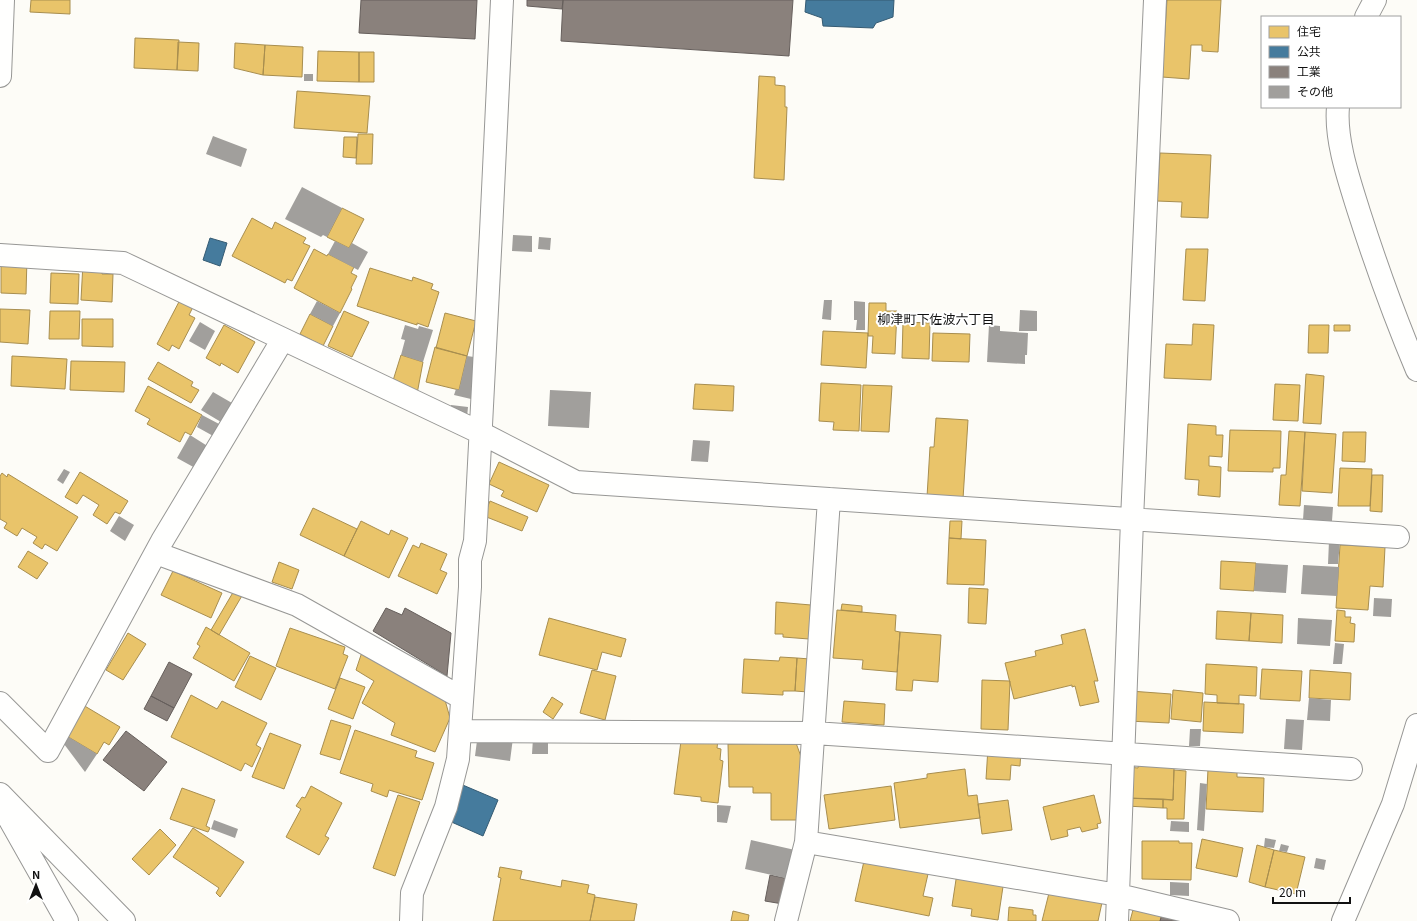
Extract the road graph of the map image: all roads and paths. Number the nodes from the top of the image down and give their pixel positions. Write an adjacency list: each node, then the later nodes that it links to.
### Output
1 (3, 0): 6 (street)
2 (502, 0): 11 (street)
3 (1155, 0): 13 (street)
4 (1375, 0): 5 (street)
5 (1367, 16)
6 (0, 76)
7 (1338, 108): 10 (street)
8 (0, 255): 9 (street)
9 (283, 340): 11 (street); 15 (street)
10 (1417, 370)
11 (481, 433): 12 (street); 16 (street)
12 (829, 499): 13 (street); 20 (street)
13 (1132, 520): 14 (street); 21 (street)
14 (1398, 537)
15 (156, 553): 16 (street); 17 (street)
16 (462, 698): 19 (street)
17 (0, 703)
18 (1417, 725): 33 (street)
19 (460, 731): 20 (street); 29 (street)
20 (814, 733): 21 (street); 25 (street)
21 (1123, 754): 22 (street); 26 (street)
22 (1351, 769)
23 (0, 794): 28 (street)
24 (0, 804): 27 (street)
25 (806, 842): 26 (street); 30 (street)
26 (1118, 895): 31 (street); 32 (street)
27 (67, 921)
28 (124, 921)
29 (412, 921)
30 (786, 921)
31 (1117, 921)
32 (1228, 921)
33 (1343, 921)

